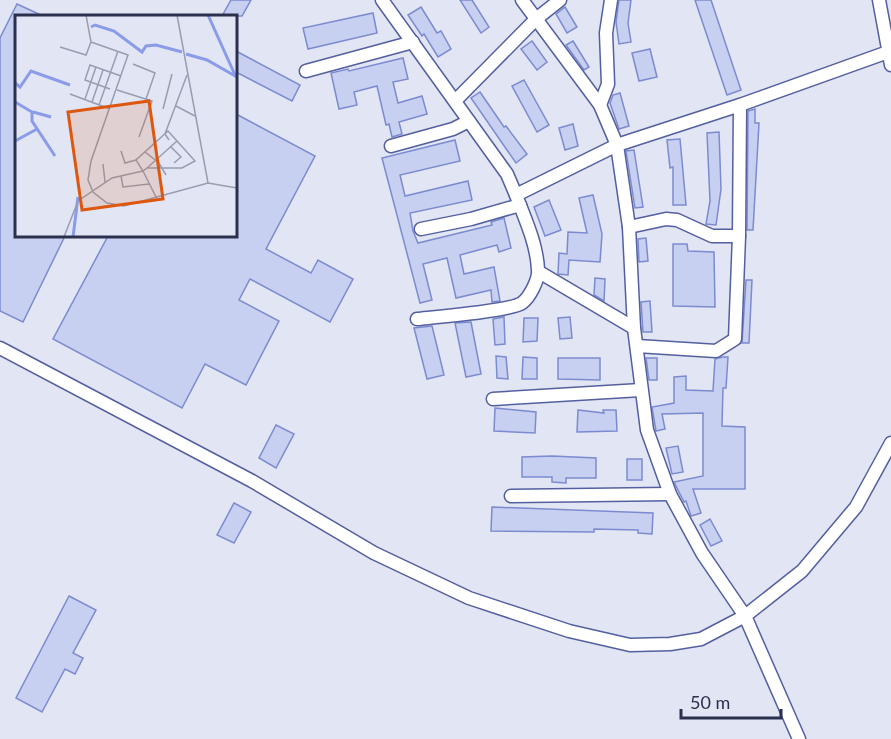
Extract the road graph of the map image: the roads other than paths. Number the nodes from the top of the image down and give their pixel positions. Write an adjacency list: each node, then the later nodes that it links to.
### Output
1 (382, 0): 7 (street)
2 (522, 0): 6 (street)
3 (560, 0): 6 (street)
4 (611, 0): 12 (street)
5 (879, 0): 8 (street)
6 (536, 19): 11 (street); 12 (street)
7 (412, 42): 10 (street); 11 (street)
8 (888, 52): 9 (street); 13 (street)
9 (891, 65)
10 (306, 71)
11 (455, 101): 14 (street)
12 (600, 105): 15 (street)
13 (740, 105): 15 (street); 20 (street)
14 (469, 121): 16 (street); 17 (street)
15 (617, 145): 17 (street); 18 (street)
16 (391, 146)
17 (518, 200): 19 (street); 21 (street)
18 (629, 227): 20 (street); 23 (street)
19 (421, 229)
20 (739, 236): 24 (street)
21 (539, 272): 22 (street); 23 (street)
22 (417, 319)
23 (634, 328): 24 (street)
24 (637, 346): 26 (street)
25 (0, 348): 31 (street)
26 (641, 390): 27 (street); 29 (street)
27 (493, 399)
28 (891, 443): 31 (street)
29 (670, 494): 30 (street); 31 (street)
30 (511, 496)
31 (745, 616): 32 (street)
32 (799, 739)

